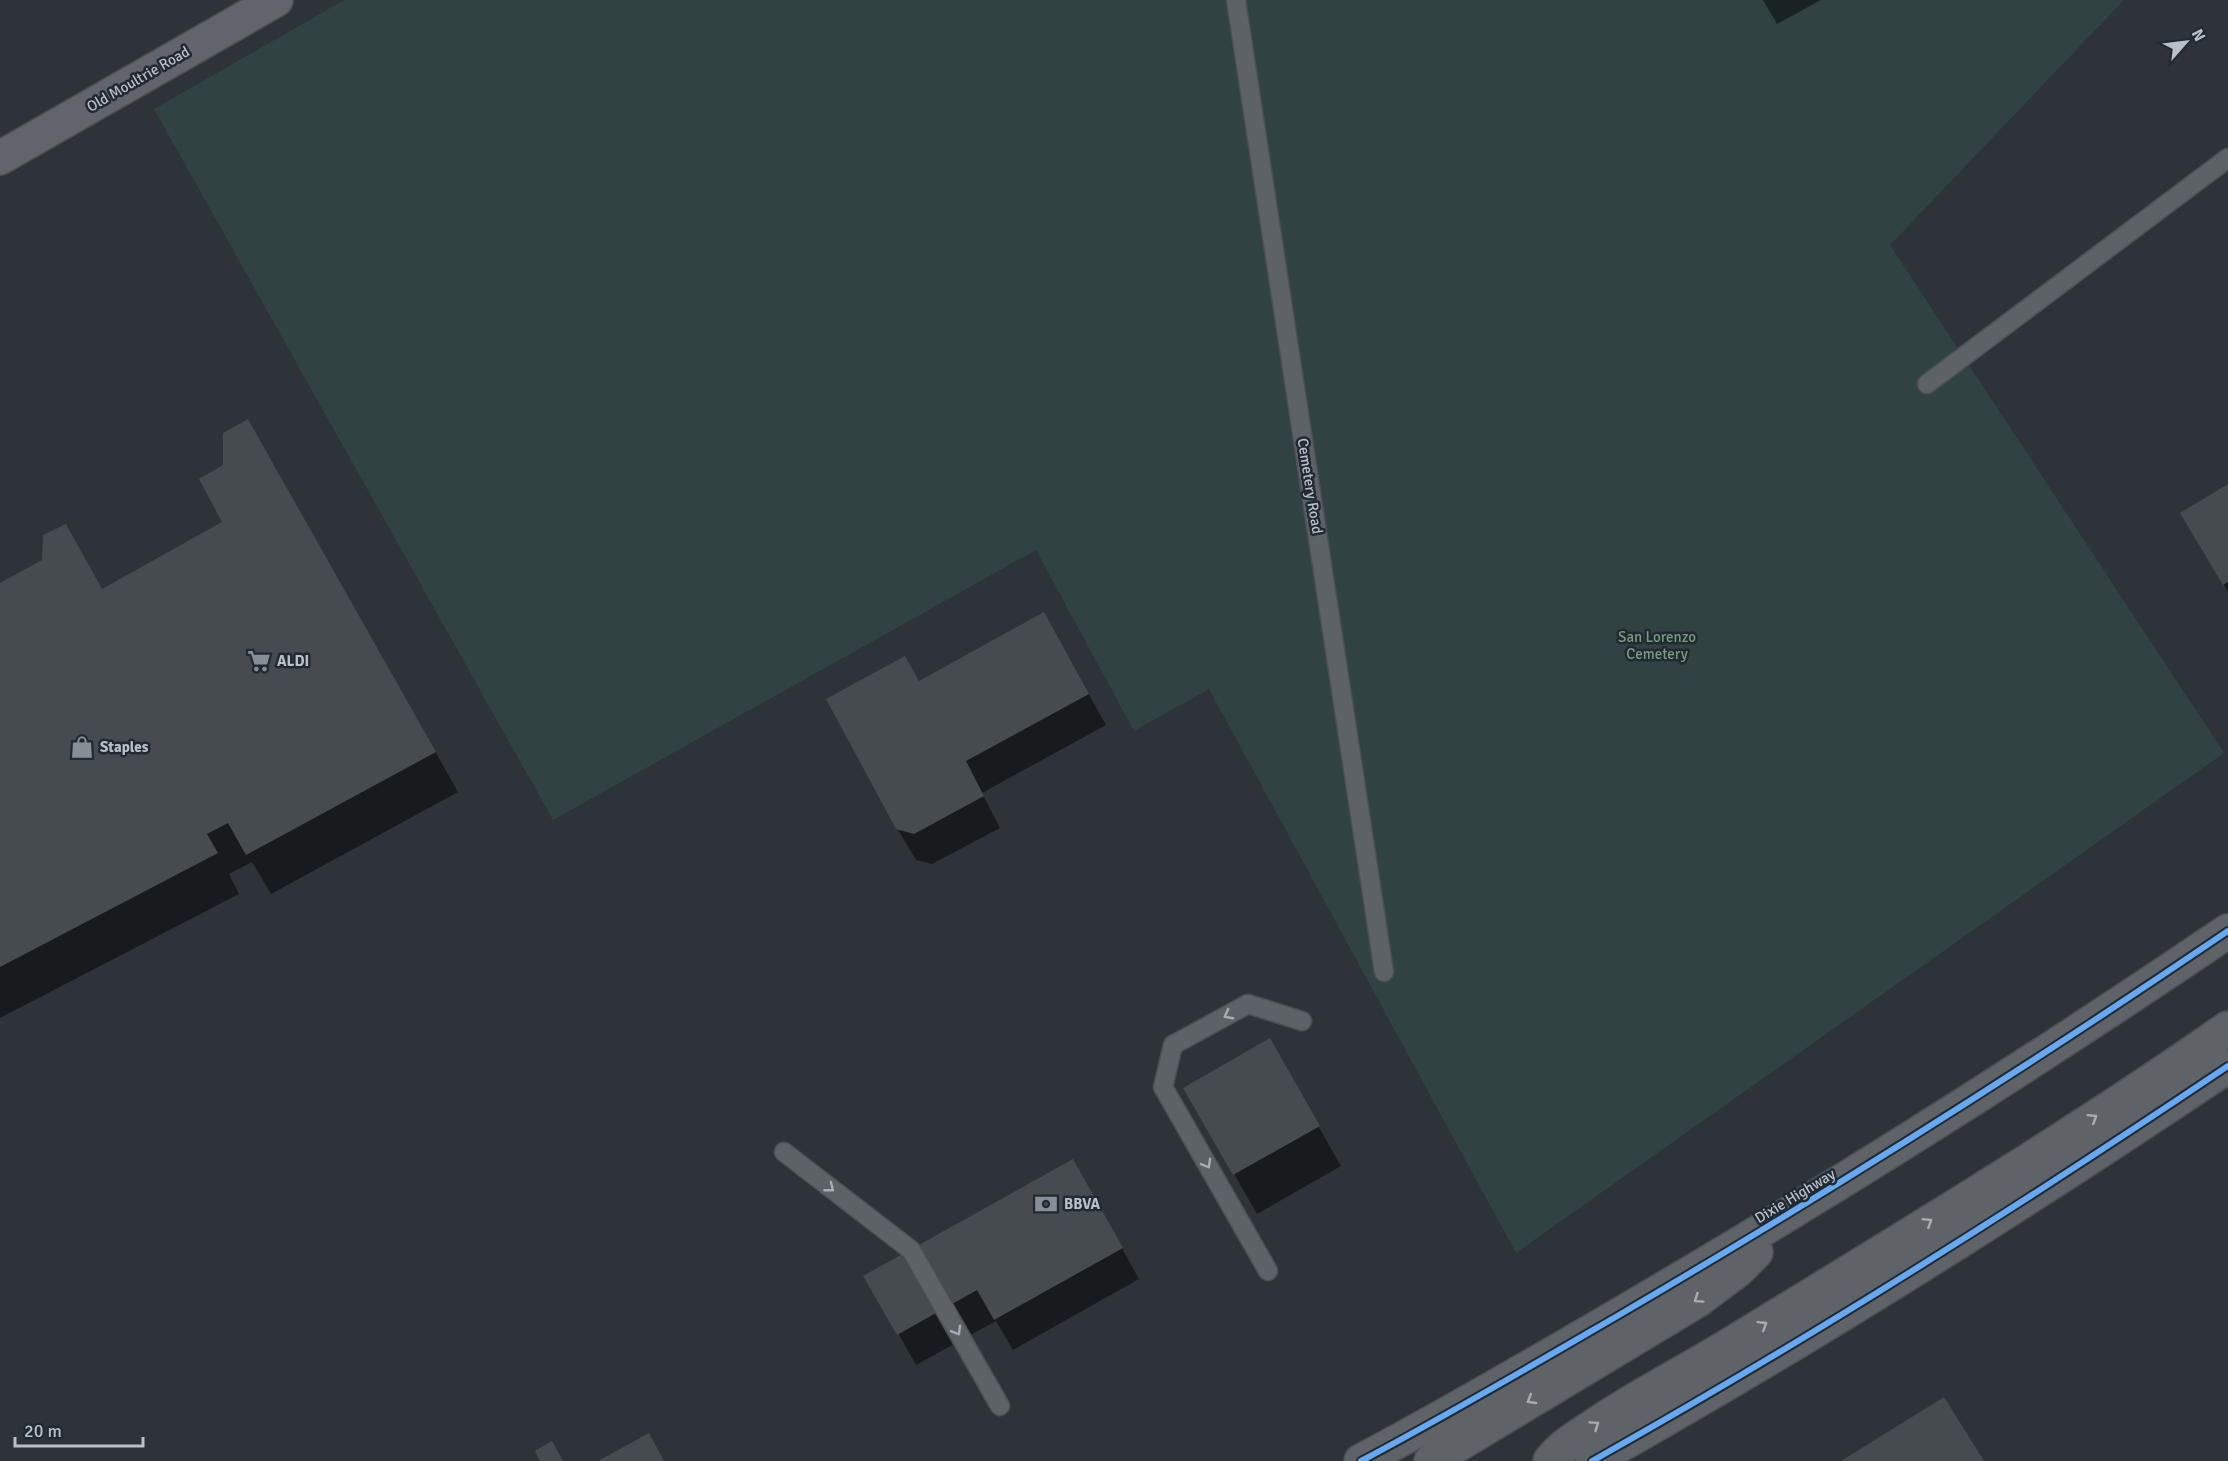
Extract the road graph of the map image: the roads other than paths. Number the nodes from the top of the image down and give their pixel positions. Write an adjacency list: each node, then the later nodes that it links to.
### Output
1 (276, 0): 3 (main road, Old Moultrie Road)
2 (1236, 0): 7 (lane, Cemetery Road)
3 (0, 158)
4 (2228, 158): 5 (lane)
5 (1927, 384)
6 (2228, 931): 12 (main road, Dixie Highway)
7 (1384, 972)
8 (1302, 1021): 13 (lane, one-way to 13)
9 (2228, 1028): 17 (main road, one-way to 9)
10 (2228, 1066): 18 (main road)
11 (784, 1152): 14 (lane, one-way to 14)
12 (1804, 1204): 15 (main road, Dixie Highway); 16 (main road, one-way to 16)
13 (1268, 1271)
14 (1000, 1406)
15 (1361, 1461)
16 (1431, 1461)
17 (1550, 1461)
18 (1592, 1461)

